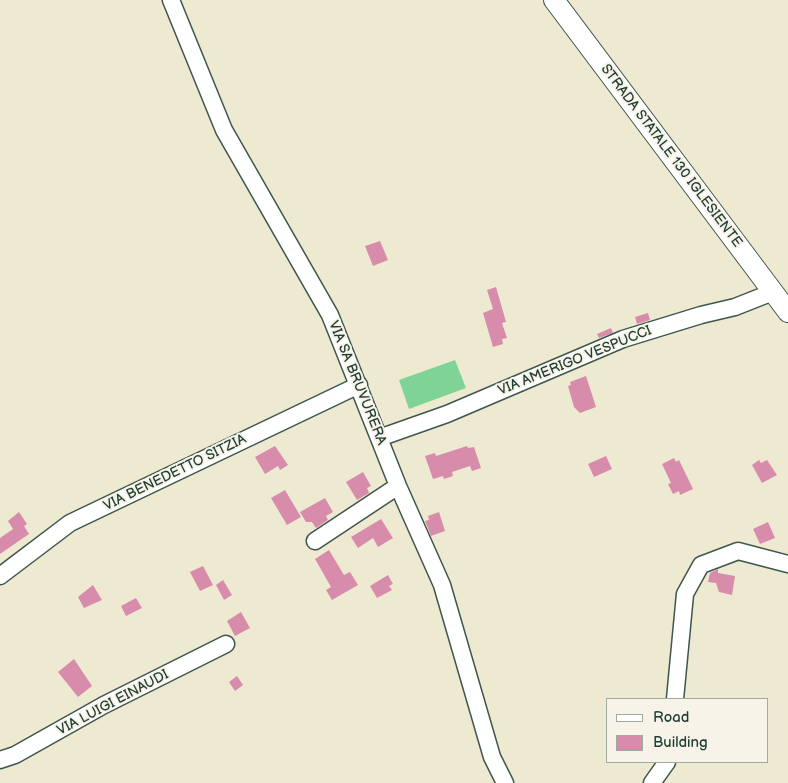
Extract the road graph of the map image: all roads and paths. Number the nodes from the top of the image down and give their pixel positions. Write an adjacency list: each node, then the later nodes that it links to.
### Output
1 (171, 0): 6 (street, VIA SA BRUVURERA)
2 (554, 0): 4 (main road, STRADA STATALE 130 IGLESIENTE)
3 (570, 0): 4 (main road, STRADA STATALE 130 IGLESIENTE)
4 (781, 292): 5 (main road, STRADA STATALE 130 IGLESIENTE); 7 (street, VIA AMERIGO VESPUCCI)
5 (788, 312)
6 (359, 385): 7 (street, VIA SA BRUVURERA); 11 (street, VIA BENEDETTO SITZIA)
7 (379, 438): 8 (street, VIA SA BRUVURERA)
8 (398, 486): 9 (street); 16 (street, VIA SA BRUVURERA)
9 (315, 541)
10 (788, 564): 13 (street)
11 (0, 576)
12 (226, 644): 14 (street, VIA LUIGI EINAUDI)
13 (675, 698)
14 (0, 760)
15 (666, 763): 17 (street)
16 (505, 783)
17 (652, 783)

